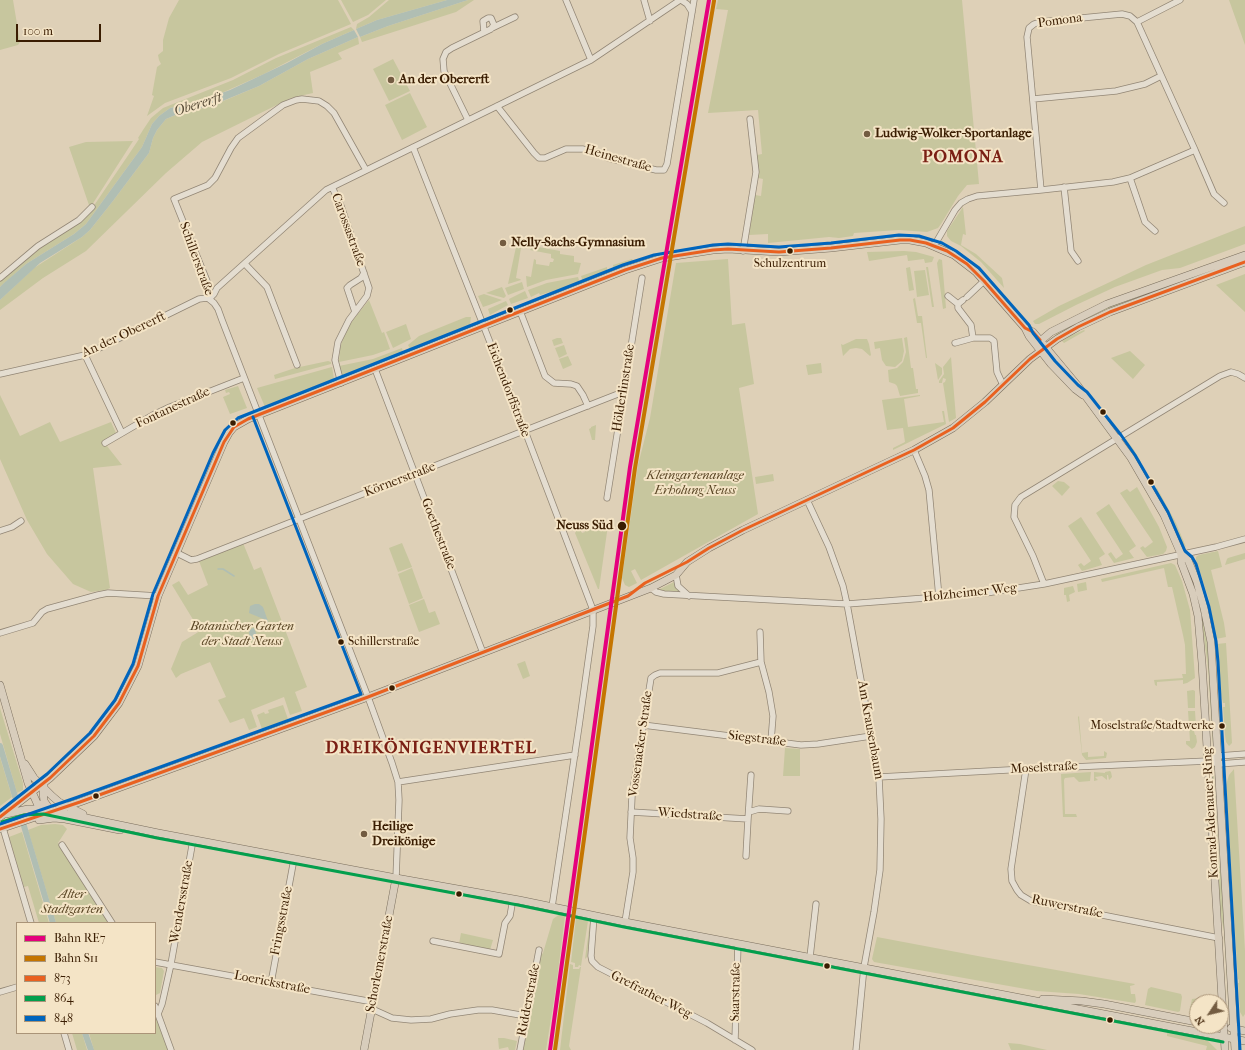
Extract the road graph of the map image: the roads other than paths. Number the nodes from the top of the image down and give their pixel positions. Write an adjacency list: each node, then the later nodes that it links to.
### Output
1 (566, 0): 12 (street)
2 (644, 0): 8 (street)
3 (680, 0): 6 (street); 8 (street)
4 (694, 0): 6 (street, Heinestraße)
5 (1180, 0): 9 (street)
6 (692, 12): 15 (street, Heinestraße)
7 (515, 17): 10 (street)
8 (650, 21): 12 (street)
9 (1137, 22): 13 (street); 14 (street, Pomona)
10 (492, 29): 11 (street); 11 (street)
11 (484, 32): 17 (street)
12 (591, 60): 15 (street)
13 (1161, 76): 14 (street); 19 (street)
14 (1033, 99): 24 (street, Pomona)
15 (497, 106): 17 (street)
16 (750, 119): 29 (street)
17 (468, 120): 18 (street)
18 (413, 147): 20 (street); 45 (street, Eichendorffstraße)
19 (1195, 150): 21 (street); 25 (street)
20 (366, 170): 22 (street); 38 (street, Schillerstraße)
21 (1130, 178): 23 (street); 27 (street)
22 (332, 187): 33 (street); 34 (street, Carossastraße)
23 (1064, 187): 24 (street); 31 (street)
24 (1041, 190): 28 (street)
25 (1224, 203)
26 (92, 207): 35 (street)
27 (1155, 231)
28 (934, 246): 29 (main road); 37 (main road)
29 (743, 251): 43 (main road)
30 (1245, 254): 48 (main road)
31 (1078, 261)
32 (1245, 262): 48 (main road)
33 (245, 264): 39 (street); 50 (street)
34 (364, 273): 44 (street, Carossastraße); 44 (street, Carossastraße)
35 (0, 278)
36 (642, 278): 57 (street, Hölderlinstraße)
37 (984, 281): 42 (street); 48 (main road)
38 (208, 286): 39 (street); 41 (street, Schillerstraße)
39 (217, 288): 41 (street)
40 (948, 296): 42 (street)
41 (209, 299): 49 (street, An der Obererft); 53 (street, Schillerstraße)
42 (958, 304): 46 (street)
43 (520, 311): 45 (main road); 58 (street)
44 (355, 312): 55 (street, Carossastraße)
45 (483, 326): 51 (main road); 60 (street, Eichendorffstraße)
46 (973, 338): 47 (street); 56 (street)
47 (955, 343)
48 (1041, 347): 56 (main road); 62 (main road)
49 (85, 355): 52 (street, An der Obererft); 61 (street)
50 (297, 365)
51 (376, 369): 55 (main road); 65 (street, Goethestraße)
52 (0, 374)
53 (244, 378): 59 (street, Schillerstraße); 61 (street, Fontanestraße)
54 (1245, 378): 62 (street)
55 (340, 383): 59 (main road)
56 (1003, 384): 64 (main road)
57 (623, 392): 58 (street, Körnerstraße); 66 (street, Hölderlinstraße)
58 (588, 406): 60 (street, Körnerstraße)
59 (258, 415): 68 (street, Schillerstraße); 72 (main road)
60 (524, 431): 65 (street, Körnerstraße); 81 (street, Eichendorffstraße)
61 (122, 433): 63 (street, Fontanestraße)
62 (1117, 438): 73 (main road); 75 (street)
63 (104, 443)
64 (914, 450): 67 (main road); 79 (street)
65 (415, 474): 68 (street, Körnerstraße); 84 (street, Goethestraße)
66 (607, 498)
67 (807, 500): 74 (main road); 80 (street, Am Krausenbaum)
68 (299, 519): 72 (street, Körnerstraße); 87 (street, Schillerstraße)
69 (21, 521): 70 (street)
70 (0, 531)
71 (1245, 539): 73 (street, Holzheimer Weg)
72 (177, 553): 77 (main road)
73 (1181, 554): 75 (street, Holzheimer Weg); 93 (main road, Konrad-Adenauer-Ring); 95 (main road, Konrad-Adenauer-Ring)
74 (676, 574): 76 (main road); 78 (street)
75 (1044, 584): 79 (street, Holzheimer Weg)
76 (651, 588): 78 (street, Holzheimer Weg); 81 (main road)
77 (158, 596): 83 (street); 102 (main road)
78 (689, 596): 80 (street, Holzheimer Weg)
79 (939, 597): 80 (street, Holzheimer Weg)
80 (847, 604): 89 (street, Am Krausenbaum)
81 (593, 610): 84 (main road); 92 (street)
82 (760, 632): 85 (street)
83 (0, 633)
84 (483, 653): 87 (main road)
85 (761, 662): 88 (street, Vossenacker Straße); 90 (street)
86 (0, 685): 94 (main road)
87 (368, 697): 101 (street, Schillerstraße); 103 (main road)
88 (643, 725): 90 (street, Siegstraße); 106 (street, Vossenacker Straße)
89 (871, 736): 90 (street, Siegstraße); 100 (street, Am Krausenbaum)
90 (771, 741)
91 (1245, 754): 93 (street, Moselstraße)
92 (575, 755): 101 (street); 122 (street)
93 (1218, 756): 95 (street, Moselstraße); 97 (main road, Konrad-Adenauer-Ring)
94 (23, 761): 102 (main road); 102 (main road)
95 (1208, 761): 97 (street, Moselstraße); 98 (street, Moselstraße); 127 (main road, Konrad-Adenauer-Ring)
96 (1245, 762): 97 (street, Moselstraße)
97 (1219, 764): 146 (main road, Konrad-Adenauer-Ring)
98 (1026, 769): 100 (street, Moselstraße); 127 (street, Ruwerstraße)
99 (750, 775): 107 (street)
100 (879, 777): 134 (street, Am Krausenbaum)
101 (398, 782): 119 (street, Schillerstraße)
102 (38, 795): 103 (main road); 103 (main road); 105 (main road); 105 (main road); 108 (main road); 109 (main road)
103 (68, 806): 105 (main road); 112 (main road)
104 (788, 811): 107 (street)
105 (50, 812): 108 (main road); 110 (main road); 112 (main road)
106 (631, 812): 111 (street, Wiedstraße); 126 (street, Vossenacker Straße)
107 (749, 812): 111 (street)
108 (26, 817): 109 (main road); 109 (main road); 110 (main road)
109 (7, 818): 113 (main road)
110 (65, 819): 114 (main road)
111 (748, 819): 117 (street)
112 (119, 825): 114 (main road)
113 (1, 828): 124 (street)
114 (158, 833): 115 (main road)
115 (193, 840): 118 (main road); 133 (street, Wendersstraße)
116 (62, 845): 125 (street)
117 (746, 856)
118 (294, 859): 119 (main road); 135 (street, Fringsstraße)
119 (396, 878): 120 (main road); 140 (main road, Schorlemerstraße)
120 (513, 899): 122 (main road); 128 (street)
121 (816, 904): 131 (street)
122 (552, 907): 123 (main road)
123 (594, 916): 126 (main road); 152 (street, Grefrather Weg)
124 (31, 922)
125 (111, 922)
126 (626, 922): 129 (main road)
127 (1219, 938): 138 (main road, Konrad-Adenauer-Ring)
128 (433, 941)
129 (738, 944): 131 (main road); 152 (street, Saarstraße)
130 (539, 950): 143 (street, Ridderstraße)
131 (810, 957): 134 (main road)
132 (156, 962): 133 (street, Loerickstraße)
133 (171, 964): 135 (street, Loerickstraße); 142 (street, Wendersstraße)
134 (864, 967): 139 (main road); 159 (street, Am Krausenbaum)
135 (271, 983): 140 (street, Loerickstraße)
136 (16, 987): 137 (street)
137 (0, 992)
138 (1221, 994)
139 (1029, 999): 144 (main road); 150 (main road)
140 (373, 1006): 143 (street, Loerickstraße); 156 (main road, Schorlemerstraße)
141 (156, 1009): 142 (street)
142 (158, 1014): 155 (street)
143 (526, 1016): 157 (street, Ridderstraße)
144 (1189, 1021)
145 (1229, 1028): 146 (main road)
146 (1234, 1029): 147 (main road); 151 (main road, Konrad-Adenauer-Ring)
147 (1245, 1031)
148 (64, 1034): 154 (street)
149 (1223, 1034): 150 (main road, Konrad-Adenauer-Ring)
150 (1224, 1037): 151 (main road); 160 (main road, Konrad-Adenauer-Ring)
151 (1235, 1039): 153 (main road); 161 (main road, Konrad-Adenauer-Ring)
152 (735, 1040): 158 (street, Grefrather Weg)
153 (1245, 1041)
154 (69, 1050)
155 (170, 1050)
156 (364, 1050)
157 (520, 1050)
158 (752, 1050)
159 (856, 1050)
160 (1225, 1050)
161 (1235, 1050)

